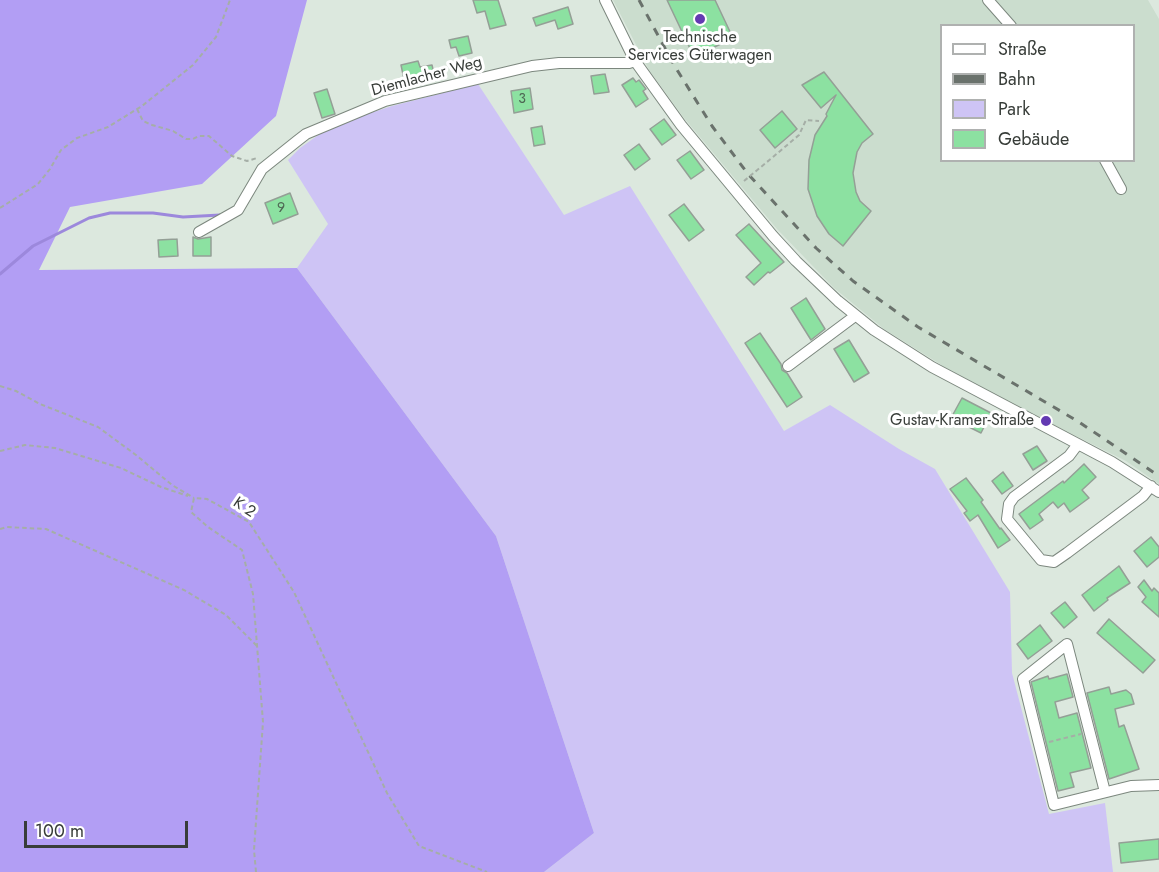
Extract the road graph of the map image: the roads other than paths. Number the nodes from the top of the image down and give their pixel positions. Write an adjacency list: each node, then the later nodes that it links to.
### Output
1 (605, 0): 4 (street)
2 (988, 0): 3 (street)
3 (1009, 24)
4 (635, 61): 7 (street, Diemlacher Weg); 8 (street)
5 (1106, 162): 6 (street)
6 (1121, 189)
7 (200, 232)
8 (855, 316): 9 (street); 10 (street)
9 (788, 366)
10 (1078, 444): 11 (street); 11 (street)
11 (1155, 489)
12 (1159, 785): 13 (street)
13 (1105, 792): 13 (street)

